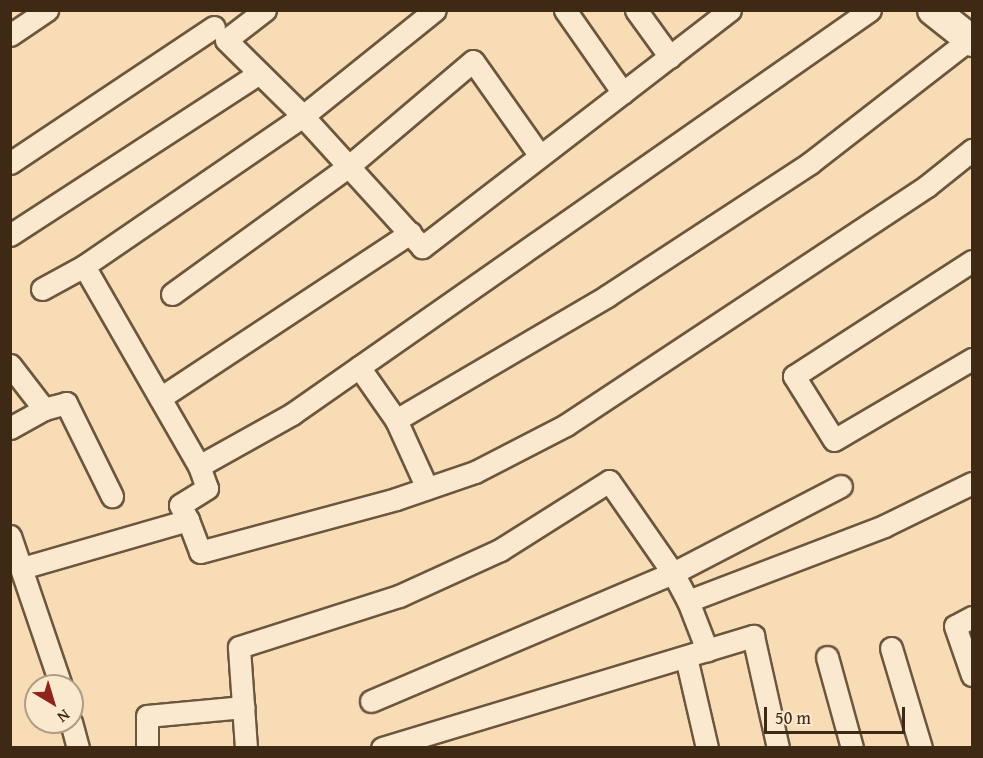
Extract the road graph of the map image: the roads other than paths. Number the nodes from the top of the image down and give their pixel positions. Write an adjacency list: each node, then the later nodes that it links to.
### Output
1 (47, 10): 10 (street)
2 (265, 10): 9 (street)
3 (435, 10): 15 (street)
4 (565, 10): 14 (street)
5 (636, 10): 12 (street)
6 (730, 10): 12 (street)
7 (870, 10): 28 (street)
8 (933, 10): 11 (street)
9 (214, 26): 13 (street); 18 (street)
10 (10, 35)
11 (970, 37): 31 (street)
12 (670, 57): 14 (street)
13 (259, 73): 15 (street); 21 (street)
14 (623, 93): 17 (street)
15 (303, 116): 19 (street); 23 (street)
16 (972, 150): 36 (street)
17 (540, 156): 19 (street); 20 (street)
18 (10, 163)
19 (349, 166): 20 (street); 25 (street)
20 (410, 232): 29 (street)
21 (10, 235)
22 (972, 261): 26 (street)
23 (84, 266): 24 (street); 29 (street)
24 (42, 289)
25 (172, 294)
26 (972, 359)
27 (10, 364): 30 (street)
28 (359, 367): 31 (street); 33 (street)
29 (160, 398): 33 (street)
30 (44, 409): 32 (street); 37 (street)
31 (396, 420): 36 (street)
32 (10, 428)
33 (199, 466): 38 (street)
34 (972, 483): 42 (street)
35 (841, 486): 41 (street)
36 (427, 488): 38 (street)
37 (112, 496)
38 (188, 520): 40 (street)
39 (10, 536): 40 (street)
40 (22, 568): 48 (street)
41 (673, 573): 42 (street); 50 (street); 51 (street)
42 (688, 601): 45 (street)
43 (972, 617): 49 (street)
44 (891, 648): 58 (street)
45 (706, 650): 46 (street); 56 (street)
46 (686, 657): 54 (street); 55 (street)
47 (826, 657): 57 (street)
48 (58, 674)
49 (972, 675)
50 (371, 701)
51 (244, 707): 52 (street); 53 (street)
52 (147, 747)
53 (246, 747)
54 (382, 747)
55 (707, 747)
56 (778, 747)
57 (852, 747)
58 (921, 747)

